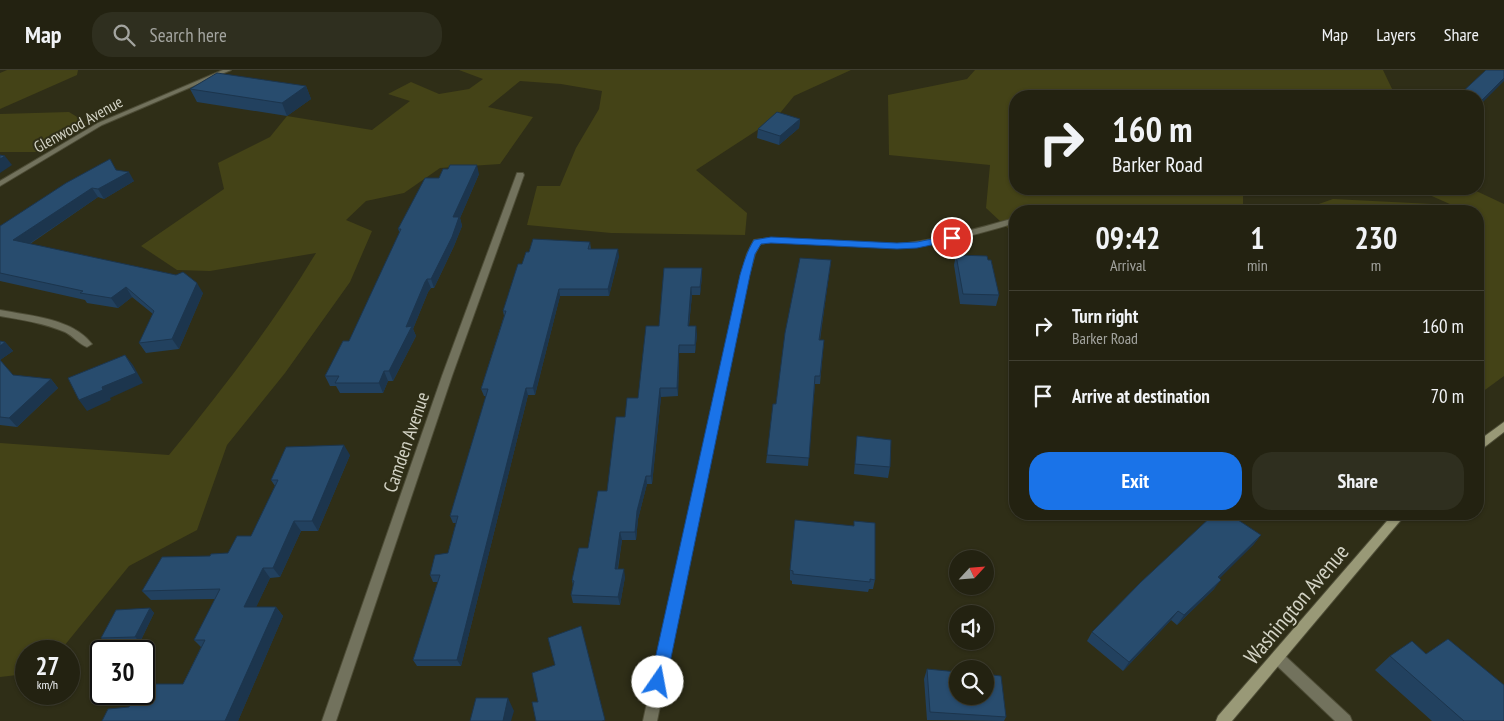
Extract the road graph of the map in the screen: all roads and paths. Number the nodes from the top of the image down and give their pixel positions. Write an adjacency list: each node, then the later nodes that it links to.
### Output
1 (228, 70): 3 (street, Glenwood Avenue)
2 (520, 175): 11 (street, Camden Avenue)
3 (0, 184)
4 (1009, 222): 12 (street)
5 (0, 312): 6 (street)
6 (87, 344)
7 (1504, 426): 8 (street)
8 (1484, 441)
9 (1395, 520): 10 (street, Washington Avenue)
10 (1278, 658): 13 (street, Washington Avenue); 14 (street)
11 (329, 721)
12 (650, 721)
13 (1223, 721)
14 (1345, 721)

